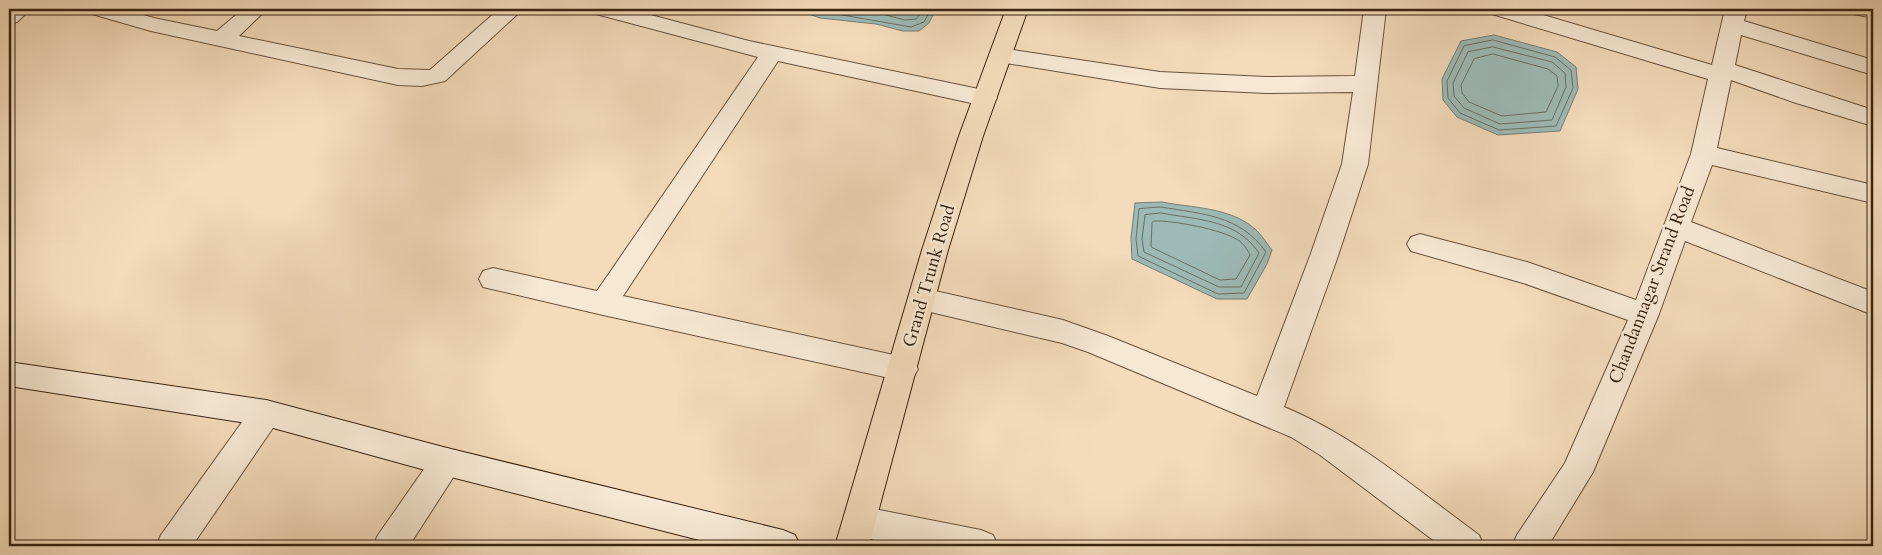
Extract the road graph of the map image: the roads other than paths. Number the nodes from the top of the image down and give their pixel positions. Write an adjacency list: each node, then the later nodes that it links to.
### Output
1 (20, 9): 11 (street)
2 (100, 9): 13 (street)
3 (256, 9): 13 (street)
4 (512, 9): 13 (street)
5 (1017, 9): 15 (main road, Grand Trunk Road)
6 (1375, 9): 18 (street)
7 (1500, 9): 17 (street)
8 (1862, 9): 10 (street)
9 (612, 10): 14 (street)
10 (1873, 11)
11 (9, 17)
12 (1734, 17): 16 (street); 17 (street, Chandannagar Strand Road)
13 (222, 40)
14 (772, 53): 19 (street); 27 (street)
15 (1000, 55): 18 (street); 19 (main road, Grand Trunk Road)
16 (1873, 68)
17 (1722, 72): 20 (street); 21 (street, Chandannagar Strand Road)
18 (1366, 84): 33 (street)
19 (985, 98): 26 (main road, Grand Trunk Road)
20 (1873, 118)
21 (1703, 154): 22 (street); 23 (street, Chandannagar Strand Road)
22 (1873, 194)
23 (1677, 228): 28 (street); 29 (street, Chandannagar Strand Road)
24 (1420, 244): 29 (street)
25 (493, 279): 27 (street)
26 (922, 299): 30 (main road, Grand Trunk Road); 33 (street)
27 (603, 304): 30 (street)
28 (1873, 304)
29 (1645, 314): 41 (street, Chandannagar Strand Road)
30 (903, 369): 35 (main road, Grand Trunk Road)
31 (9, 374): 32 (street)
32 (266, 413): 34 (street); 36 (street)
33 (1266, 413): 40 (street)
34 (447, 462): 37 (street); 38 (street)
35 (856, 534): 39 (street)
36 (173, 546)
37 (390, 546)
38 (782, 546)
39 (981, 546)
40 (1467, 546)
41 (1529, 546)

